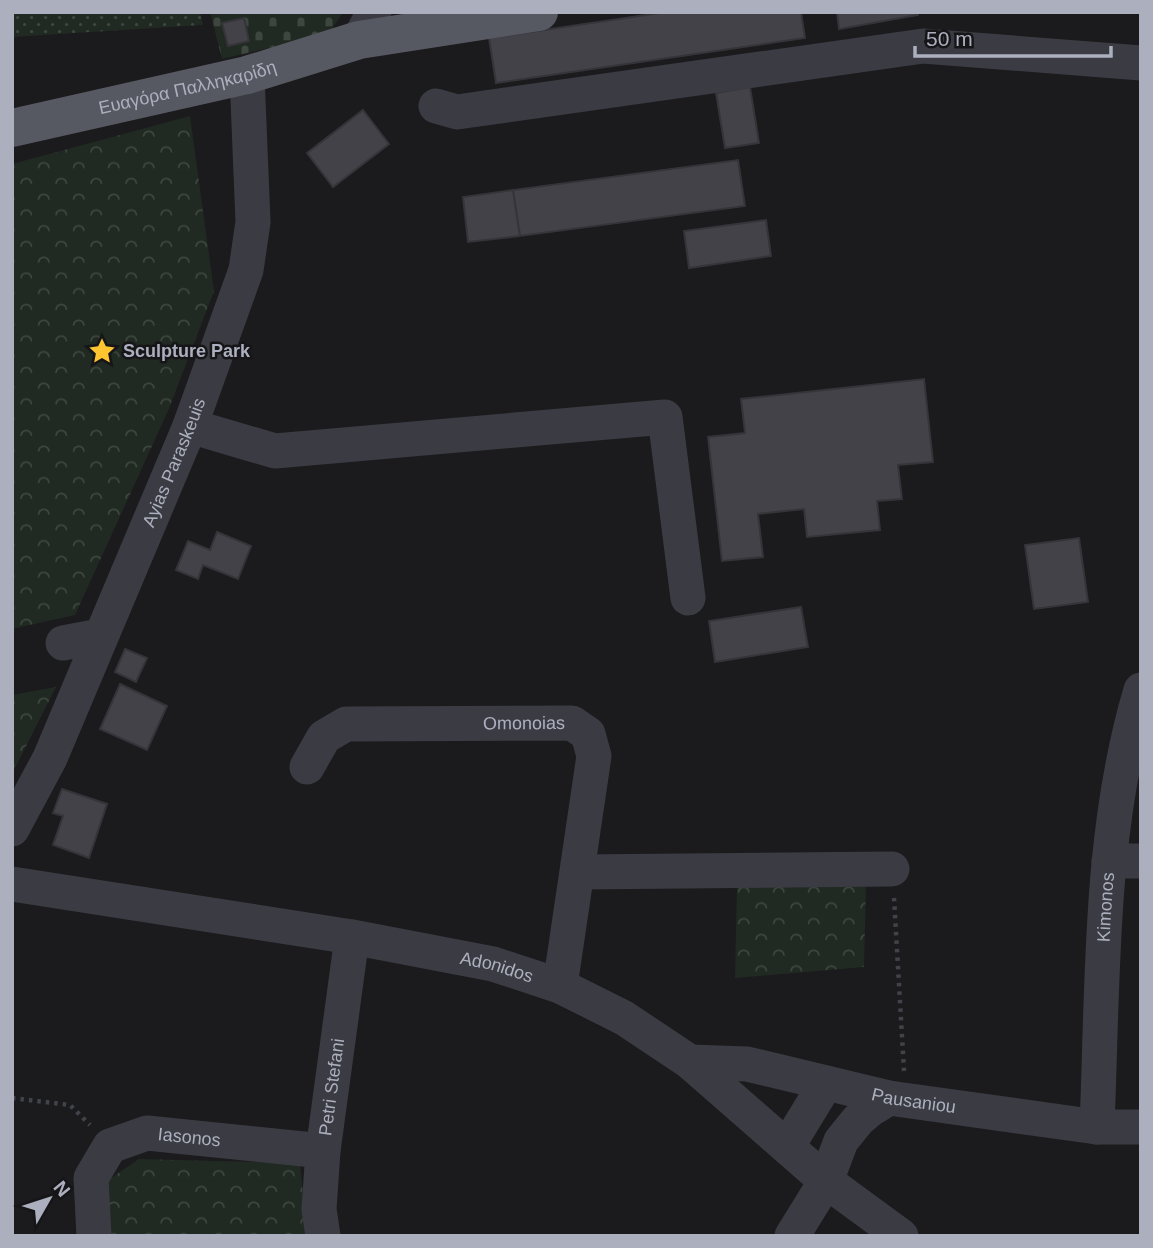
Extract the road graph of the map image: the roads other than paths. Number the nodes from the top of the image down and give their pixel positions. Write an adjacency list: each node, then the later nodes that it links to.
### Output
1 (539, 12): 2 (main road, Ευαγόρα Παλληκαρίδη)
2 (367, 26): 4 (main road, Ευαγόρα Παλληκαρίδη)
3 (1141, 63): 5 (street)
4 (247, 75): 6 (main road, Ευαγόρα Παλληκαρίδη); 7 (street, Ayias Paraskeuis)
5 (436, 106)
6 (12, 128)
7 (190, 426): 8 (street); 9 (street, Ayias Paraskeuis)
8 (688, 598)
9 (100, 636): 10 (street); 13 (street, Ayias Paraskeuis)
10 (63, 643)
11 (1141, 690): 14 (street, Kimonos)
12 (306, 767): 16 (street, Omonoias)
13 (12, 829)
14 (1125, 861): 23 (street, Kimonos)
15 (892, 869): 16 (street)
16 (579, 872): 19 (street, Omonoias)
17 (12, 884): 18 (street, Adonidos)
18 (352, 937): 19 (street, Adonidos); 26 (street, Petri Stefani)
19 (560, 986): 20 (street, Adonidos)
20 (690, 1062): 21 (street, Pausaniou); 25 (street, Adonidos)
21 (826, 1083): 22 (street, Pausaniou); 25 (street)
22 (897, 1099): 23 (street, Pausaniou); 27 (street)
23 (1097, 1127): 24 (street, Pausaniou)
24 (1141, 1127)
25 (788, 1147): 27 (street, Adonidos)
26 (323, 1151): 28 (street, Iasonos); 29 (street, Petri Stefani)
27 (826, 1181): 30 (street); 31 (street, Adonidos)
28 (94, 1236)
29 (323, 1236)
30 (792, 1236)
31 (901, 1236)

